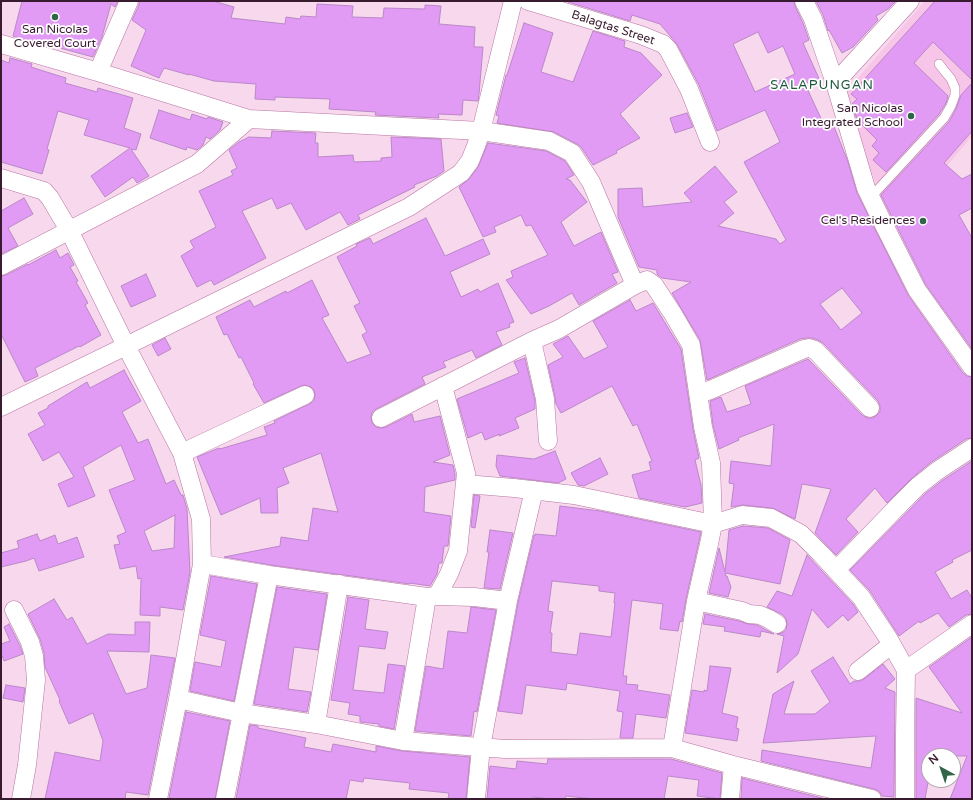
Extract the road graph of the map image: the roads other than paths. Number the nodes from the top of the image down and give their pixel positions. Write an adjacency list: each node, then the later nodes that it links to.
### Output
1 (130, 1): 8 (street)
2 (513, 1): 11 (street)
3 (528, 1): 12 (street, Balagtas Street)
4 (804, 1): 9 (street)
5 (910, 1): 9 (street)
6 (1, 44): 8 (street)
7 (939, 64): 14 (lane)
8 (98, 72): 10 (street)
9 (835, 83): 14 (street)
10 (249, 119): 11 (street); 15 (street)
11 (481, 131): 17 (street); 19 (street)
12 (710, 142)
13 (1, 178): 15 (street)
14 (871, 197): 20 (street)
15 (69, 230): 16 (street); 19 (street)
16 (1, 266)
17 (635, 285): 18 (street); 22 (street)
18 (532, 341): 21 (street); 27 (street)
19 (126, 346): 24 (street); 29 (street)
20 (972, 367)
21 (443, 386): 26 (street); 30 (street)
22 (698, 390): 25 (street); 32 (street)
23 (305, 395): 29 (street)
24 (1, 407)
25 (870, 408)
26 (381, 418)
27 (548, 442)
28 (972, 448): 34 (street)
29 (182, 453): 33 (street)
30 (465, 484): 31 (street); 37 (street)
31 (534, 490): 32 (street); 38 (street)
32 (713, 524): 34 (street); 39 (street)
33 (202, 564): 35 (street); 46 (street)
34 (836, 570): 43 (street)
35 (269, 575): 36 (street); 47 (street)
36 (339, 584): 37 (street); 48 (street)
37 (432, 596): 38 (street); 49 (street)
38 (508, 601): 50 (street)
39 (696, 601): 41 (street); 51 (street)
40 (14, 610): 53 (street)
41 (777, 624)
42 (972, 624): 44 (street)
43 (891, 645): 44 (street); 45 (street)
44 (906, 670): 59 (street)
45 (858, 671)
46 (178, 698): 47 (street); 54 (street)
47 (241, 713): 48 (street); 55 (street)
48 (316, 724): 49 (street)
49 (403, 741): 50 (street)
50 (481, 746): 51 (street); 56 (street)
51 (672, 748): 52 (street)
52 (733, 764): 57 (street); 58 (street)
53 (21, 799)
54 (158, 799)
55 (225, 799)
56 (476, 799)
57 (730, 799)
58 (872, 799)
59 (905, 799)

